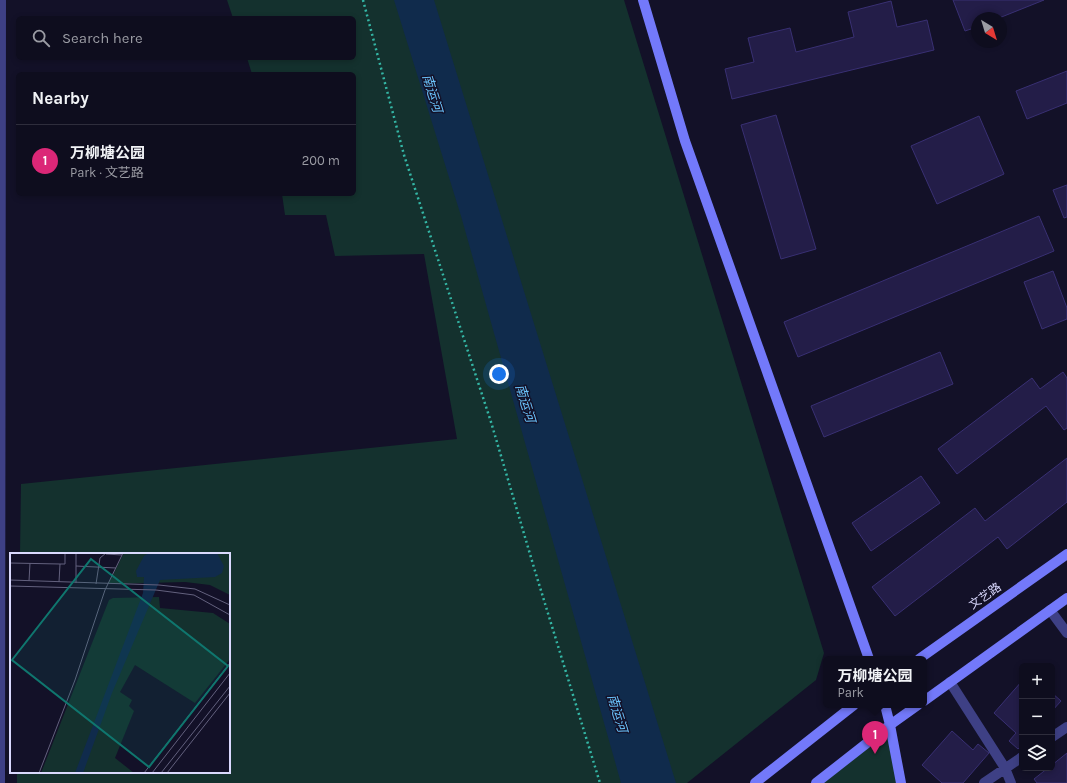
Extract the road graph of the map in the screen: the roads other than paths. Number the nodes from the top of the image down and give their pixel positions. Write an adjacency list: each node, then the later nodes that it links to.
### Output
1 (1, 0): 19 (street)
2 (644, 0): 7 (street)
3 (1067, 554): 8 (street, 文艺路)
4 (1067, 598): 5 (street)
5 (1050, 610): 6 (street); 9 (street)
6 (1067, 633)
7 (868, 656)
8 (923, 656)
9 (950, 682): 10 (street); 18 (street)
10 (927, 698)
11 (850, 708): 20 (street)
12 (886, 708): 14 (street)
13 (914, 708): 14 (street)
14 (890, 725): 21 (street); 22 (street)
15 (1067, 727): 16 (street)
16 (1055, 735)
17 (1019, 759): 18 (street)
18 (1005, 768): 23 (street); 24 (street)
19 (0, 783)
20 (754, 783)
21 (816, 783)
22 (901, 783)
23 (984, 783)
24 (1011, 783)

